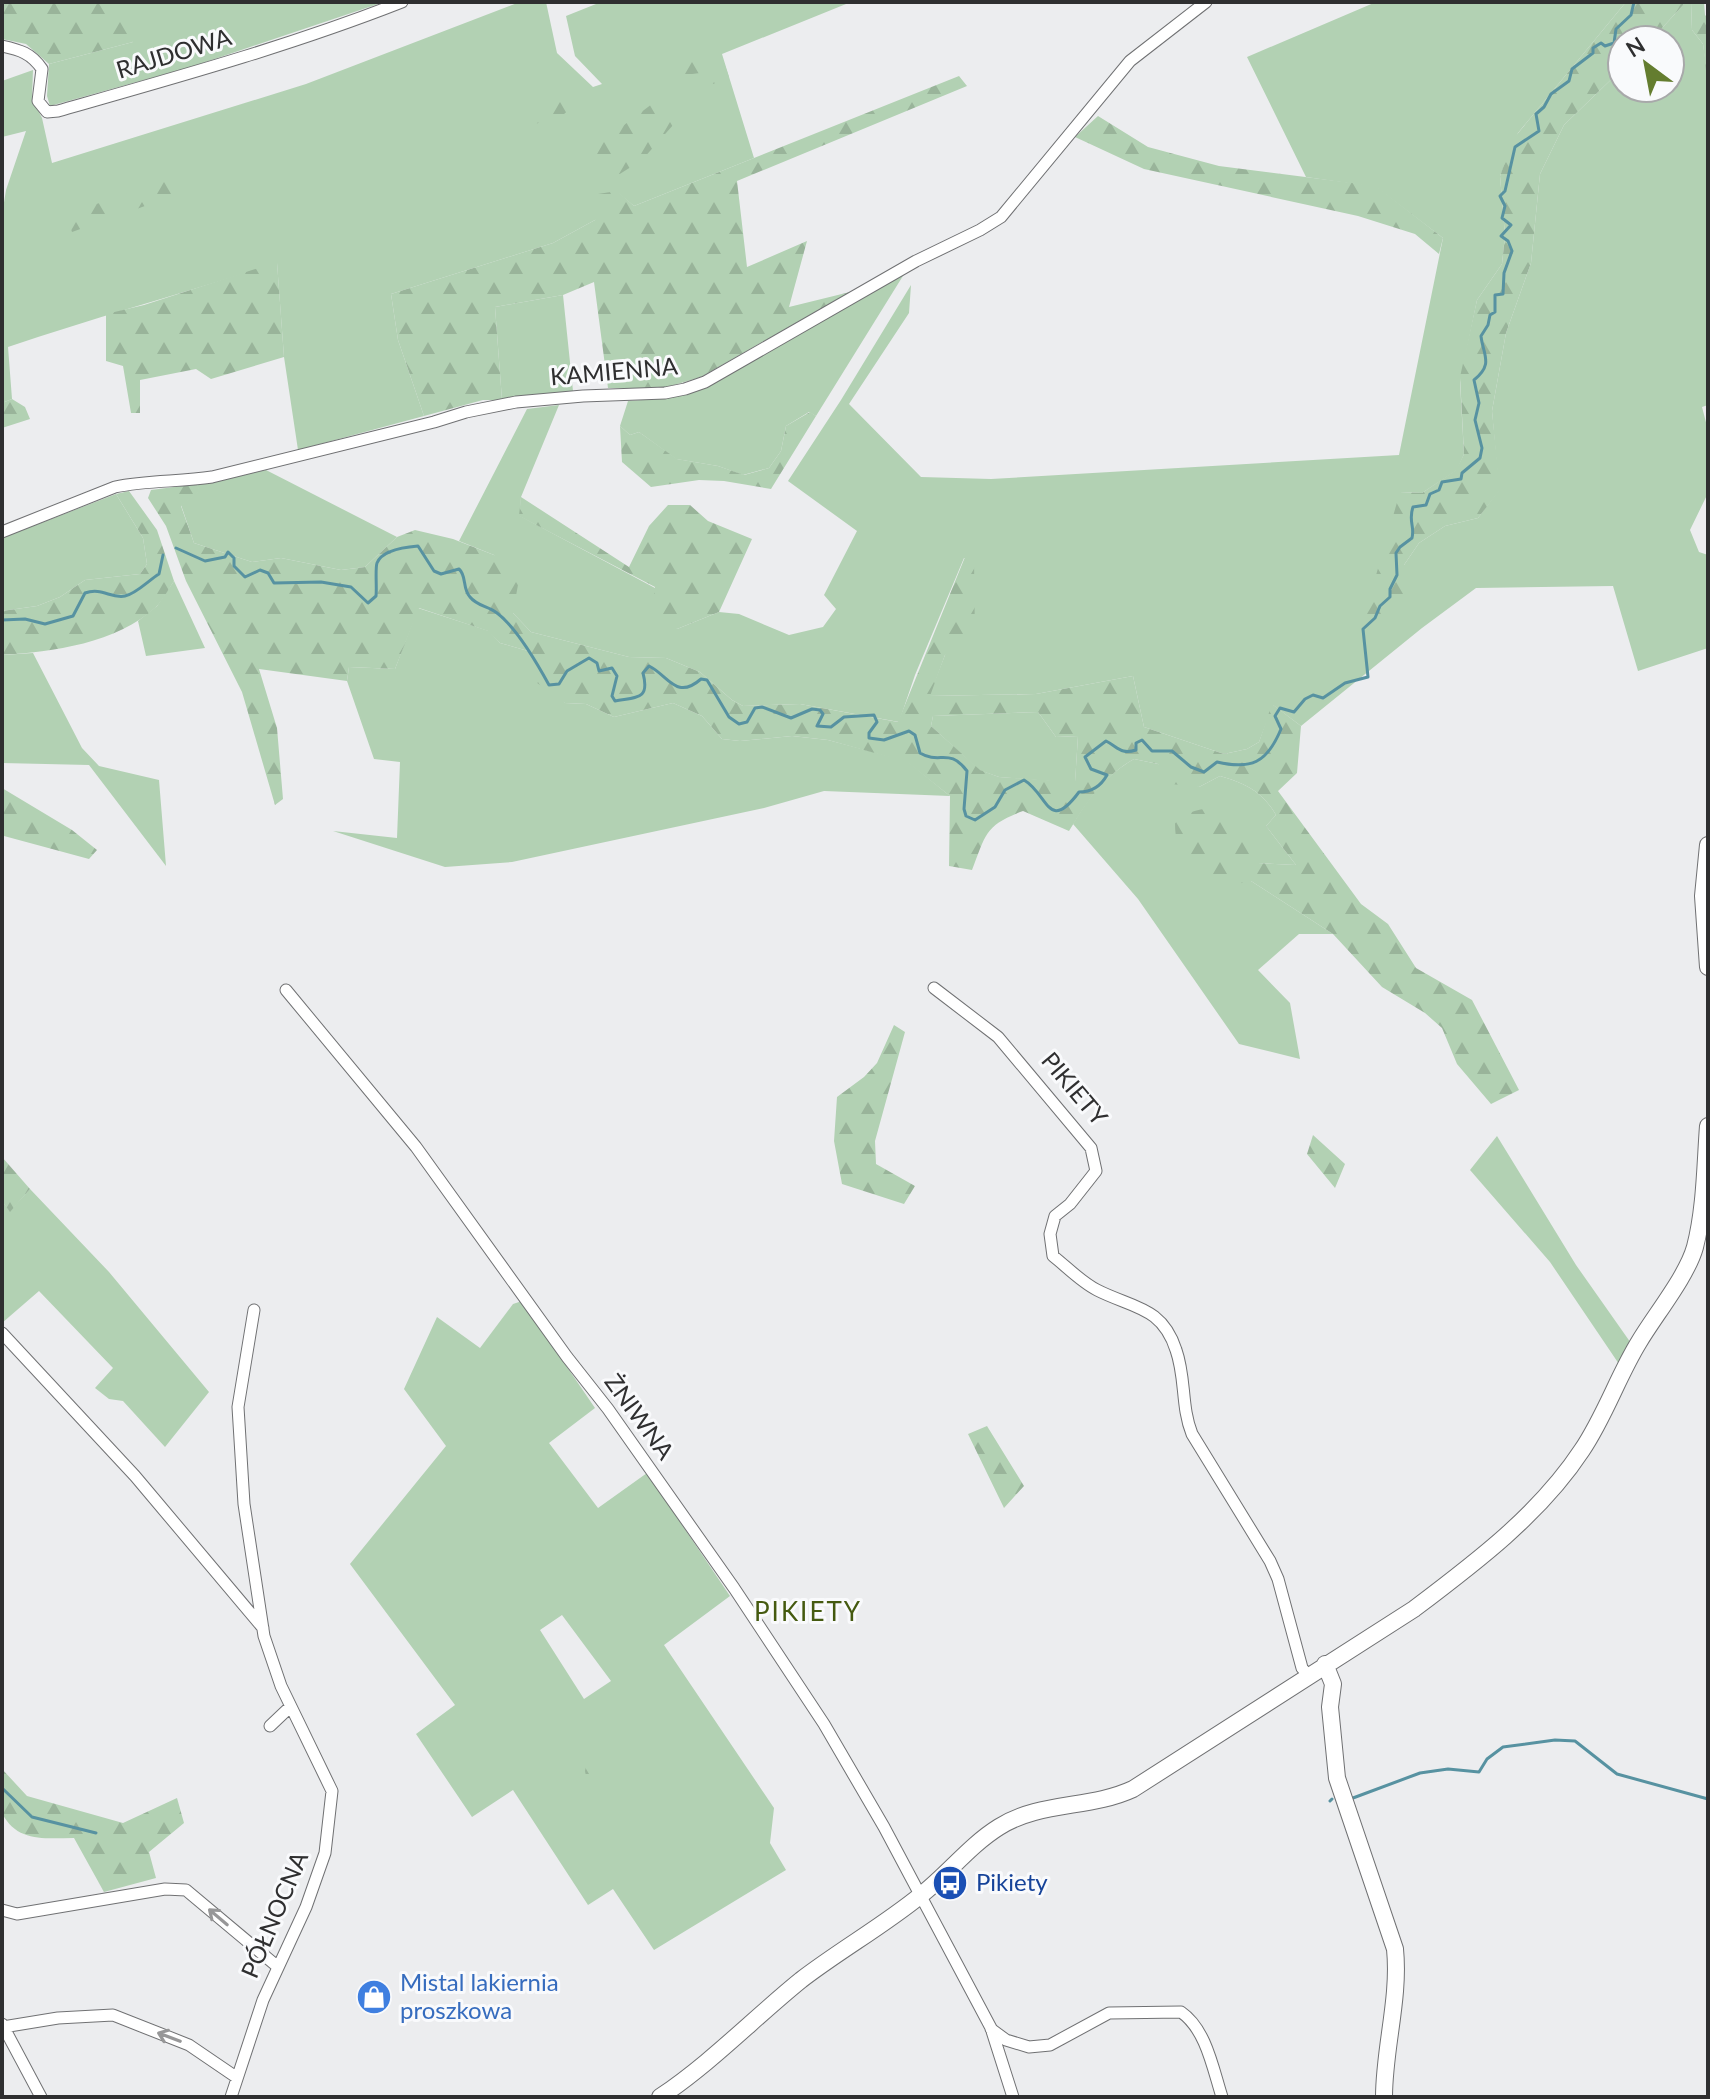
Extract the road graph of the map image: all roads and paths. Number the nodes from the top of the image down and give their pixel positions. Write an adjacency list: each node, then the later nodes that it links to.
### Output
1 (402, 2): 3 (street, RAJDOWA)
2 (1206, 2): 4 (street, KAMIENNA)
3 (2, 46)
4 (2, 532)
5 (1708, 845): 6 (street)
6 (1708, 967)
7 (934, 988): 14 (street, PIKIETY)
8 (286, 990): 18 (street, ŻNIWNA)
9 (1708, 1126): 13 (street)
10 (254, 1310): 12 (street, PÓŁNOCNA)
11 (2, 1333): 12 (street)
12 (263, 1628): 15 (street, PÓŁNOCNA)
13 (1325, 1664): 14 (street); 16 (street)
14 (1308, 1675): 16 (street); 18 (street)
15 (290, 1707): 17 (street); 20 (street, PÓŁNOCNA)
16 (1330, 1707): 29 (street)
17 (270, 1726)
18 (921, 1895): 22 (street, ŻNIWNA); 26 (street)
19 (2, 1910): 20 (street, one-way to 19)
20 (278, 1967): 23 (street, PÓŁNOCNA)
21 (3, 2026): 23 (street, one-way to 21); 24 (street)
22 (991, 2028): 27 (street, ŻNIWNA); 28 (street)
23 (236, 2077): 25 (street, PÓŁNOCNA)
24 (41, 2097)
25 (231, 2097)
26 (660, 2097)
27 (1013, 2097)
28 (1222, 2097)
29 (1384, 2097)

